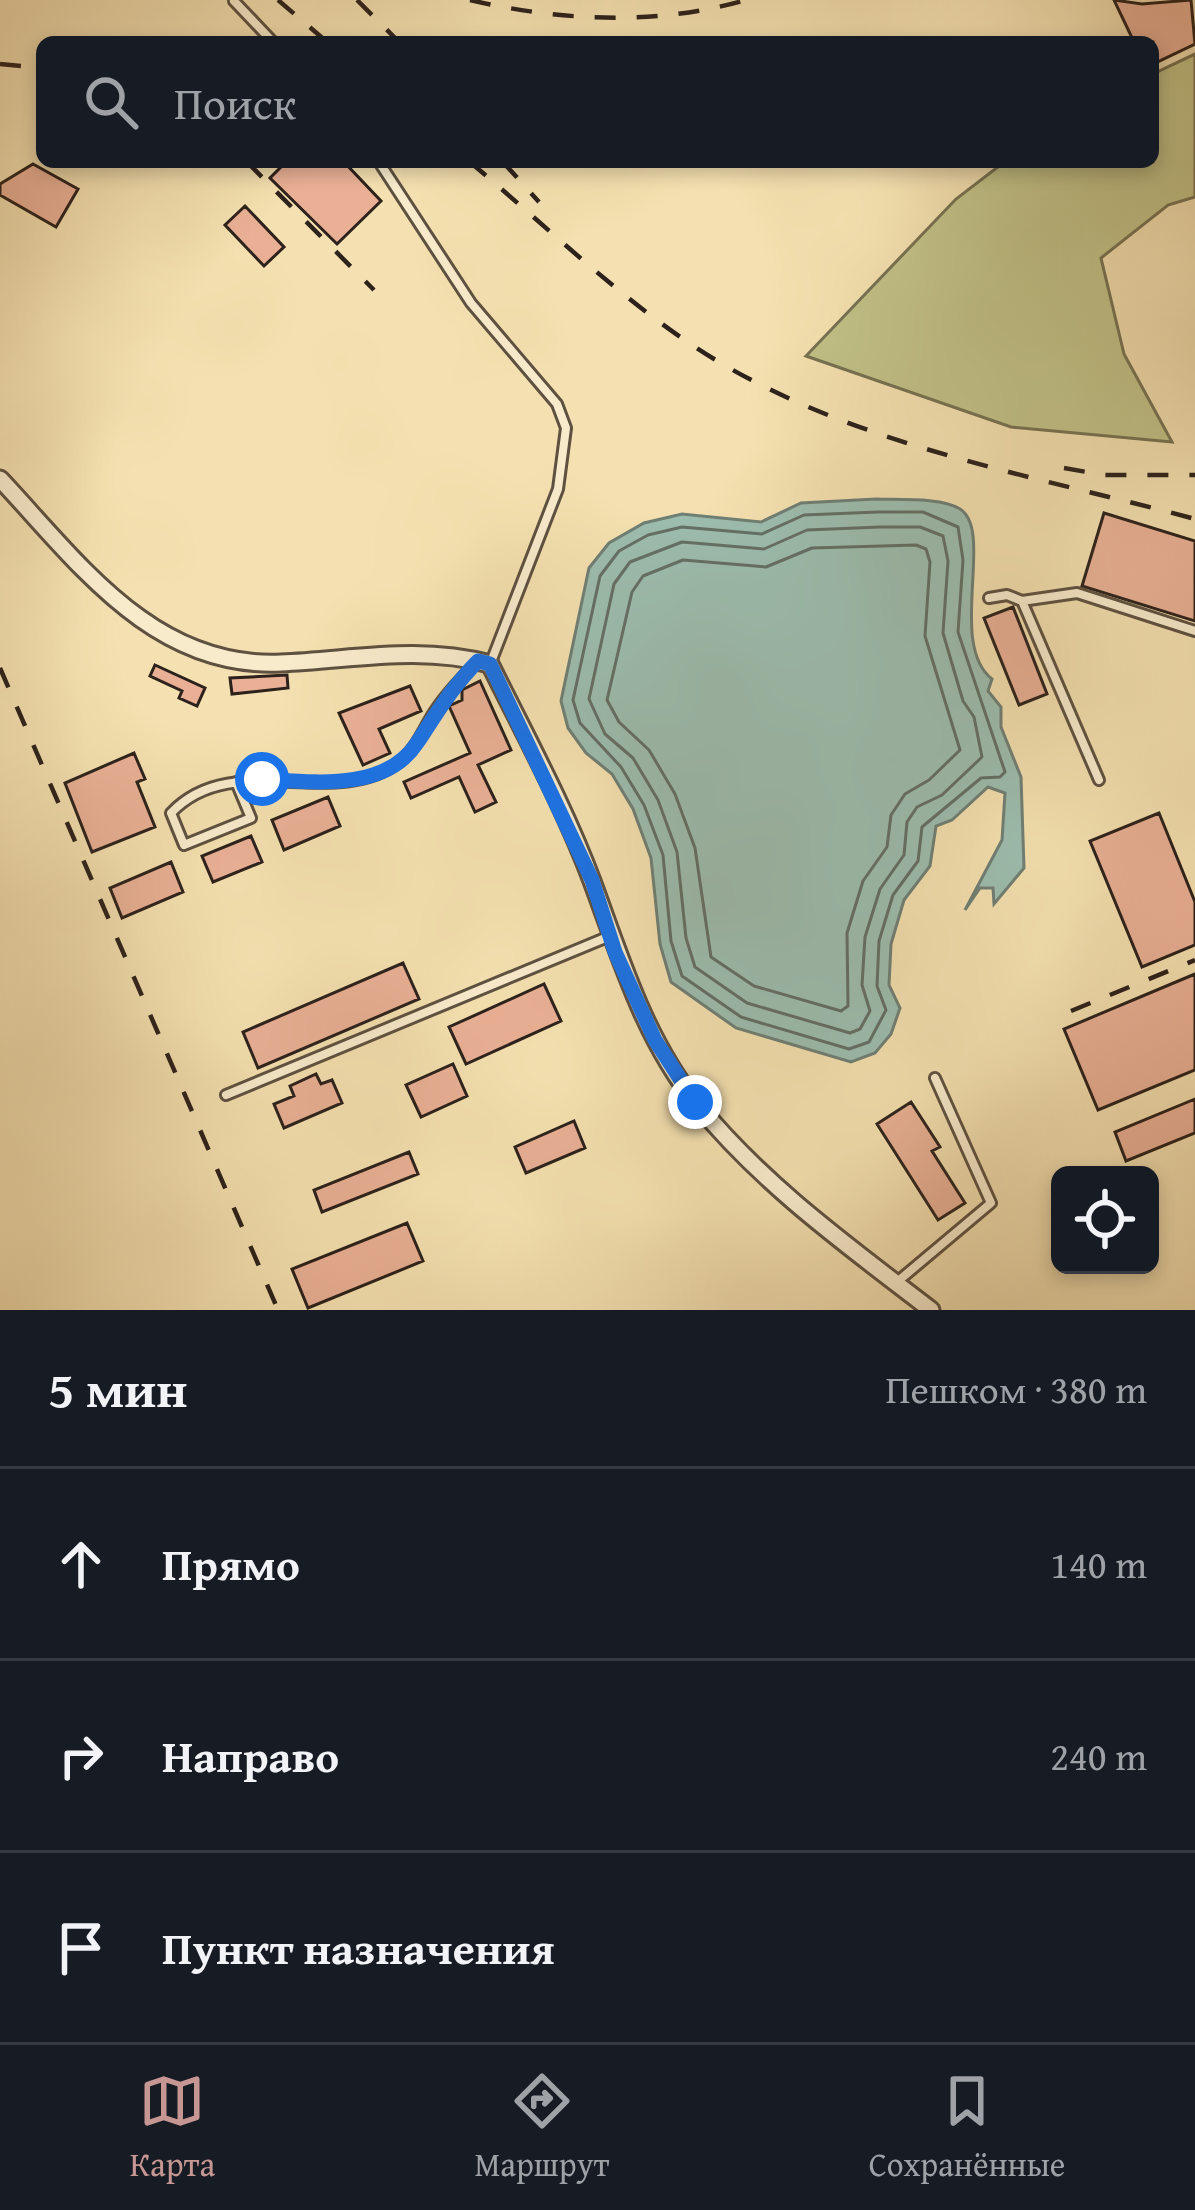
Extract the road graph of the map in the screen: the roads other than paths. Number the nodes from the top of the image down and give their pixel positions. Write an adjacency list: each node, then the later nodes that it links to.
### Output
1 (234, 1): 2 (lane)
2 (267, 36)
3 (383, 168): 8 (lane)
4 (0, 479): 8 (street)
5 (989, 598): 6 (lane)
6 (1022, 601): 7 (lane); 9 (lane)
7 (1195, 631)
8 (484, 663): 10 (lane); 11 (street)
9 (1099, 780)
10 (236, 782): 10 (lane)
11 (610, 936): 13 (lane); 14 (street)
12 (935, 1078): 14 (lane)
13 (226, 1095)
14 (896, 1283): 15 (street)
15 (931, 1310)

